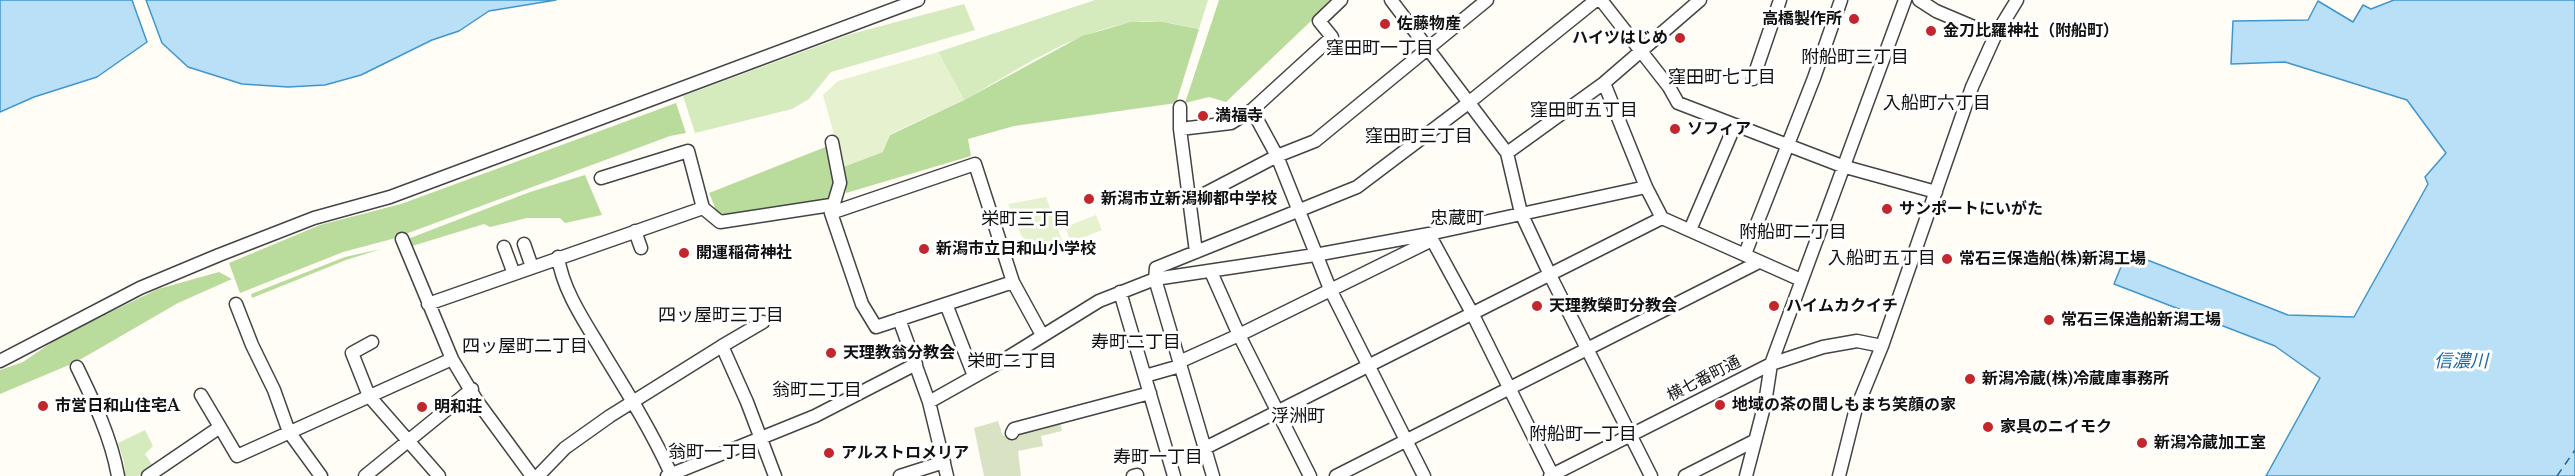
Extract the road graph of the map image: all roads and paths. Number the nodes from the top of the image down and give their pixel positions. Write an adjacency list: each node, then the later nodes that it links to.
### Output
1 (918, 0): 71 (street)
2 (1341, 0): 20 (street)
3 (1391, 0): 14 (street)
4 (1487, 0): 14 (street)
5 (1596, 0): 18 (street)
6 (1601, 0): 15 (street)
7 (1700, 0): 15 (street)
8 (1780, 0): 16 (street)
9 (1841, 0): 24 (street)
10 (1905, 0): 27 (street)
11 (1919, 0): 13 (street)
12 (2017, 0): 13 (street)
13 (1995, 36): 30 (street)
14 (1428, 47): 18 (street); 26 (street)
15 (1641, 50): 17 (street); 21 (street)
16 (1753, 79)
17 (1604, 83): 25 (street); 29 (street)
18 (1468, 102): 25 (street); 34 (street)
19 (1180, 107): 22 (street)
20 (1252, 110): 22 (street); 26 (street)
21 (1735, 126): 24 (street); 37 (street)
22 (1180, 129): 31 (street)
23 (832, 142): 33 (street)
24 (1788, 145): 27 (street); 45 (street)
25 (1507, 153): 35 (street)
26 (1276, 156): 31 (street); 34 (street)
27 (1842, 166): 30 (street); 54 (street)
28 (601, 178): 32 (street)
29 (1646, 187): 35 (street); 36 (street)
30 (1936, 192): 68 (street)
31 (1189, 202): 44 (street)
32 (703, 208): 33 (street); 38 (street)
33 (831, 209): 55 (street); 62 (street)
34 (1298, 210): 44 (street); 46 (street)
35 (1521, 213): 39 (street); 52 (street)
36 (1662, 219): 37 (street); 52 (street)
37 (1690, 230): 45 (street)
38 (635, 231): 43 (street); 47 (street)
39 (1431, 237): 46 (street); 56 (street); 61 (street)
40 (402, 239): 59 (street)
41 (524, 244): 49 (street)
42 (504, 247): 51 (street)
43 (641, 248)
44 (1196, 252): 53 (street)
45 (1745, 254): 48 (street)
46 (1316, 255): 50 (street); 56 (street)
47 (558, 257): 49 (street); 84 (street)
48 (1759, 262): 54 (street); 69 (street)
49 (532, 267): 51 (street)
50 (1211, 272): 53 (street); 65 (street)
51 (514, 274): 59 (street)
52 (1550, 275): 61 (street); 69 (street)
53 (1155, 279): 57 (street); 73 (street)
54 (1801, 280): 74 (street)
55 (1013, 282): 60 (street); 64 (street)
56 (1330, 289): 65 (street); 75 (street)
57 (1120, 292): 64 (street); 78 (street)
58 (236, 304): 88 (street)
59 (428, 304): 70 (street)
60 (946, 304): 62 (street); 77 (street)
61 (1472, 313): 75 (street); 80 (street)
62 (899, 319): 72 (street)
63 (763, 322): 67 (street)
64 (1042, 334): 77 (street)
65 (1239, 335): 73 (street); 86 (street)
66 (372, 342): 83 (street)
67 (722, 346): 84 (street); 91 (street)
68 (1882, 346): 74 (street, 横七番町通); 117 (street)
69 (1587, 350): 80 (street); 90 (street)
70 (452, 359): 79 (street); 83 (street)
71 (0, 361)
72 (916, 364): 85 (street); 91 (street)
73 (1180, 364): 78 (street); 95 (street)
74 (1772, 364): 90 (street, 横七番町通); 94 (street)
75 (1368, 366): 86 (street); 93 (street)
76 (77, 367): 98 (street)
77 (974, 376): 85 (street)
78 (1145, 376): 81 (street)
79 (471, 389): 92 (street); 103 (street)
80 (1510, 389): 93 (street); 113 (street)
81 (1150, 393): 89 (street); 108 (street)
82 (201, 395): 87 (street)
83 (369, 396): 88 (street); 92 (street)
84 (633, 402): 97 (street); 104 (street)
85 (929, 402): 96 (street)
86 (1278, 411): 95 (street); 110 (street)
87 (220, 427): 88 (street); 99 (street)
88 (289, 432): 100 (street)
89 (1012, 433)
90 (1631, 435): 113 (street, 横七番町通); 114 (street)
91 (762, 438): 97 (street); 105 (street)
92 (408, 440): 101 (street); 102 (street)
93 (1407, 441): 111 (street); 112 (street)
94 (1754, 441): 115 (street); 116 (street)
95 (1205, 448): 109 (street)
96 (944, 462): 106 (street); 107 (street)
97 (670, 475)
98 (118, 476)
99 (148, 476)
100 (321, 476)
101 (365, 476)
102 (439, 476)
103 (532, 476)
104 (538, 476)
105 (775, 476)
106 (900, 476)
107 (947, 476)
108 (1174, 476)
109 (1213, 476)
110 (1310, 476)
111 (1336, 476)
112 (1424, 476)
113 (1552, 476)
114 (1651, 476)
115 (1685, 476)
116 (1746, 476)
117 (1839, 476)

